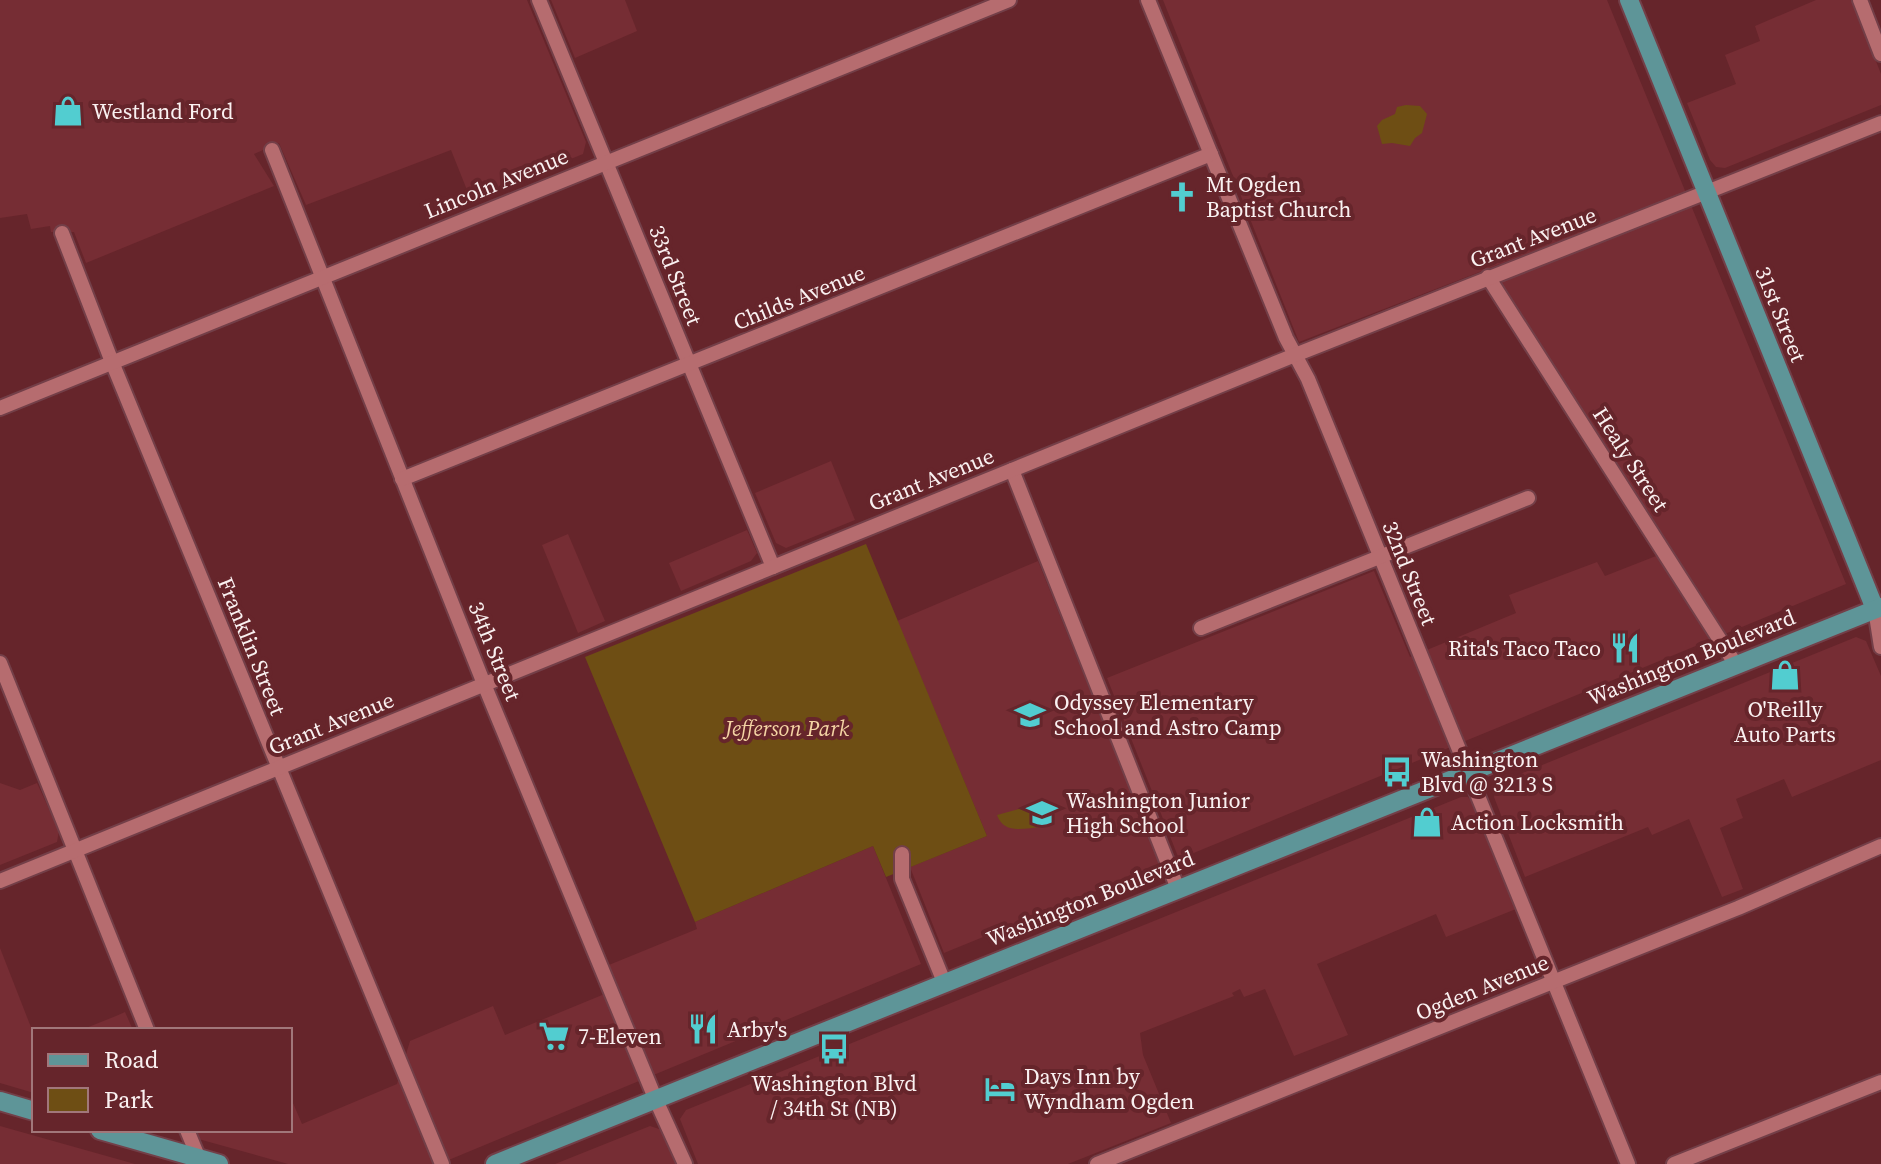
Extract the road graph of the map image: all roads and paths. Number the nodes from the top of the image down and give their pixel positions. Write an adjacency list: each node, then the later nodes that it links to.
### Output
1 (539, 0): 10 (street, 33rd Street)
2 (1009, 0): 10 (street, Lincoln Avenue)
3 (1148, 0): 9 (street, 32nd Street)
4 (1629, 0): 11 (main road, 31st Street)
5 (1860, 0): 6 (street)
6 (1881, 54)
7 (1881, 123): 11 (street, Grant Avenue)
8 (272, 150): 13 (street, 34th Street)
9 (1211, 154): 15 (street, 32nd Street); 17 (street, Childs Avenue)
10 (606, 163): 13 (street, Lincoln Avenue); 17 (street, 33rd Street)
11 (1707, 193): 14 (street, Grant Avenue); 24 (main road, 31st Street)
12 (62, 233): 16 (street, Franklin Street)
13 (322, 277): 16 (street, Lincoln Avenue); 20 (street, 34th Street)
14 (1488, 277): 15 (street, Grant Avenue); 28 (street, Healy Street)
15 (1295, 355): 19 (street, Grant Avenue); 22 (street, 32nd Street)
16 (112, 362): 18 (street, Lincoln Avenue); 30 (street, Franklin Street)
17 (689, 364): 20 (street, Childs Avenue); 23 (street, 33rd Street)
18 (0, 408)
19 (1012, 470): 23 (street, Grant Avenue); 36 (street)
20 (402, 479): 29 (street, 34th Street)
21 (1528, 498): 22 (street)
22 (1380, 557): 25 (street); 31 (street, 32nd Street)
23 (773, 567): 29 (street, Grant Avenue)
24 (1878, 608): 26 (street, 31st Street); 28 (main road, Washington Boulevard)
25 (1201, 628)
26 (1881, 647)
27 (0, 663): 33 (street)
28 (1736, 665): 31 (main road, Washington Boulevard)
29 (484, 684): 30 (street, Grant Avenue); 41 (street, 34th Street)
30 (279, 768): 33 (street, Grant Avenue); 48 (street, Franklin Street)
31 (1468, 773): 36 (main road, Washington Boulevard); 38 (street, 32nd Street)
32 (1881, 846): 38 (street, Ogden Avenue)
33 (76, 850): 35 (street, Grant Avenue); 39 (street)
34 (902, 854): 37 (street)
35 (0, 881)
36 (1178, 889): 37 (main road, Washington Boulevard)
37 (944, 982): 41 (main road, Washington Boulevard)
38 (1554, 982): 51 (street, Ogden Avenue); 52 (street, 32nd Street)
39 (146, 1028)
40 (1881, 1082): 53 (street)
41 (655, 1098): 49 (main road, Washington Boulevard); 50 (street, 34th Street)
42 (0, 1101): 43 (main road)
43 (32, 1110)
44 (107, 1132): 46 (main road)
45 (188, 1132): 46 (street)
46 (199, 1159): 47 (main road)
47 (219, 1164)
48 (442, 1164)
49 (495, 1164)
50 (685, 1164)
51 (1097, 1164)
52 (1628, 1164)
53 (1674, 1164)

